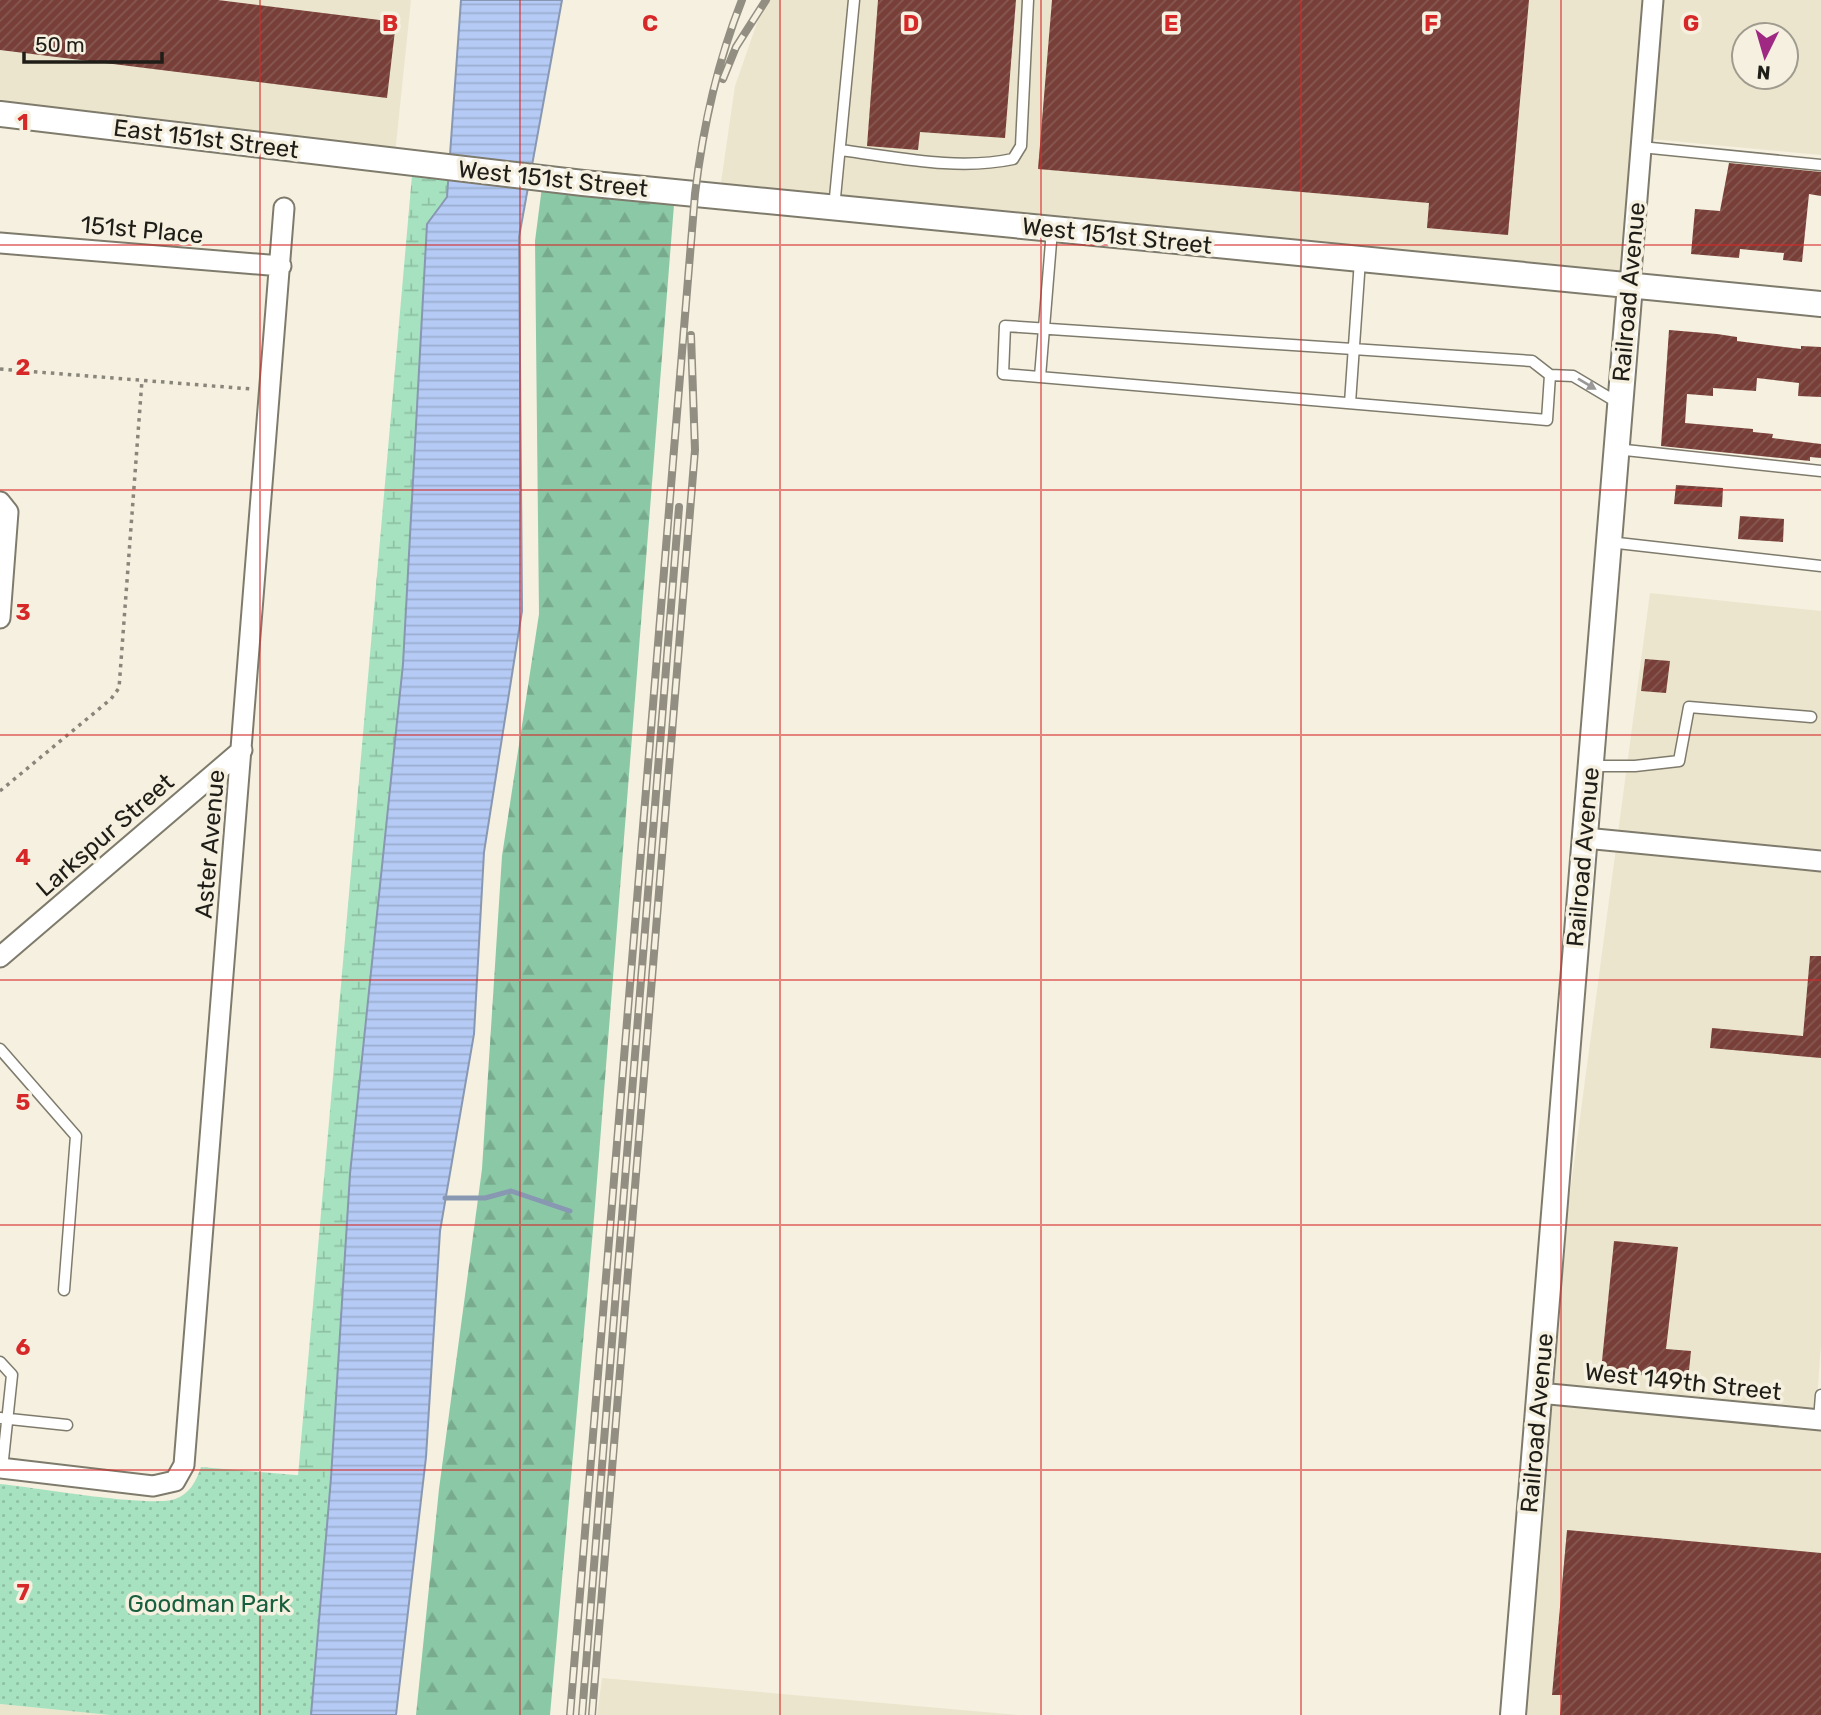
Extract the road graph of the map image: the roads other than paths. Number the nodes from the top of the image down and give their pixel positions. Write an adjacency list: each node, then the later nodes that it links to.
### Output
1 (854, 0): 6 (lane)
2 (1028, 0): 6 (lane)
3 (1653, 0): 5 (street, Railroad Avenue)
4 (0, 114): 7 (street, East 151st Street)
5 (1641, 147): 8 (lane); 15 (street, Railroad Avenue)
6 (840, 150): 10 (lane)
7 (413, 164): 10 (street, West 151st Street)
8 (1821, 164)
9 (284, 208): 14 (street, Aster Avenue)
10 (834, 208): 11 (street, West 151st Street)
11 (1052, 230): 13 (street, West 151st Street); 17 (lane)
12 (0, 243): 14 (street, 151st Place)
13 (1360, 260): 15 (street, West 151st Street); 18 (lane)
14 (281, 266): 30 (street, Aster Avenue)
15 (1630, 285): 16 (street, West 151st Street); 22 (street, Railroad Avenue)
16 (1821, 304)
17 (1044, 329): 18 (lane); 20 (lane); 20 (lane)
18 (1353, 349): 19 (lane); 21 (lane)
19 (1550, 375): 21 (lane); 22 (lane, one-way to 22)
20 (1040, 377): 21 (lane)
21 (1350, 403)
22 (1620, 404): 23 (street, Railroad Avenue)
23 (1616, 449): 24 (lane); 26 (street, Railroad Avenue)
24 (1821, 471)
25 (2, 503): 28 (street)
26 (1609, 542): 27 (lane); 31 (street, Railroad Avenue)
27 (1821, 566)
28 (0, 618)
29 (1811, 717): 31 (lane)
30 (242, 750): 34 (street, Larkspur Street); 45 (street, Aster Avenue)
31 (1590, 766): 32 (street, Railroad Avenue)
32 (1585, 838): 33 (street); 40 (street, Railroad Avenue)
33 (1821, 861)
34 (0, 957)
35 (0, 1049): 36 (lane)
36 (64, 1290)
37 (0, 1362): 39 (lane)
38 (0, 1374): 39 (lane)
39 (12, 1376): 42 (lane)
40 (1539, 1393): 43 (street, West 149th Street); 46 (street, Railroad Avenue)
41 (1821, 1395): 43 (lane)
42 (4, 1419): 44 (lane); 45 (lane)
43 (1820, 1420)
44 (67, 1425)
45 (1, 1468)
46 (1513, 1715)

